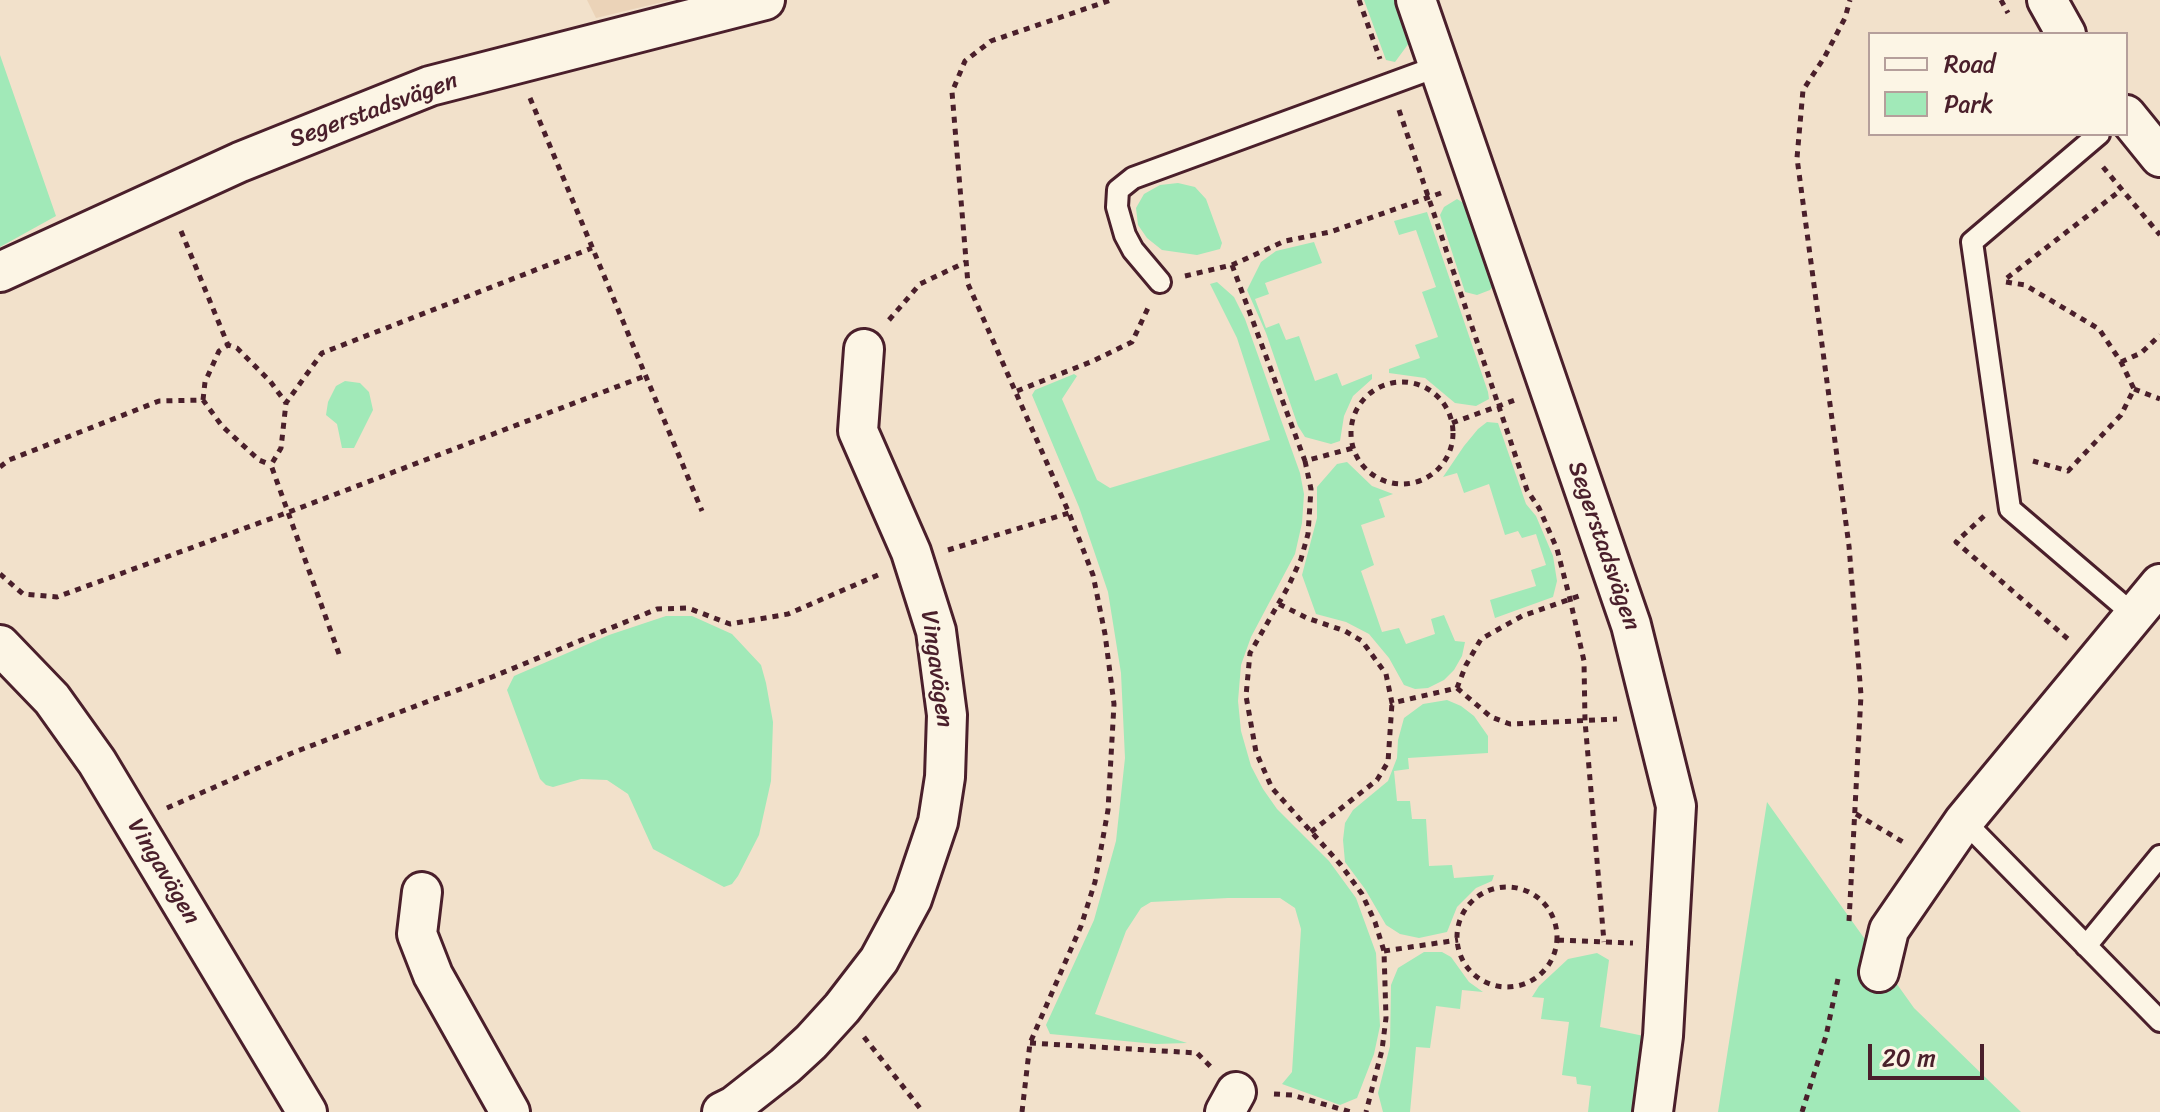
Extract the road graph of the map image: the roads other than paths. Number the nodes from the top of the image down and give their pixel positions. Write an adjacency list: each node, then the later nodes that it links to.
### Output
1 (765, 0): 9 (street, Segerstadsvägen)
2 (1416, 0): 5 (street, Segerstadsvägen)
3 (2047, 0): 4 (street)
4 (2065, 32)
5 (1439, 66): 10 (lane); 24 (street, Segerstadsvägen)
6 (2128, 117): 8 (street)
7 (2092, 140): 13 (lane)
8 (2160, 157)
9 (0, 272)
10 (1160, 282)
11 (864, 349): 23 (street, Vingavägen)
12 (2160, 584): 13 (street)
13 (2134, 615): 15 (street)
14 (0, 645): 21 (street, Vingavägen)
15 (1964, 821): 18 (lane); 19 (street)
16 (2160, 856): 18 (lane)
17 (422, 892): 22 (street)
18 (2086, 946): 20 (lane)
19 (1879, 972)
20 (2160, 1021)
21 (307, 1112)
22 (510, 1112)
23 (722, 1112)
24 (1653, 1112)

